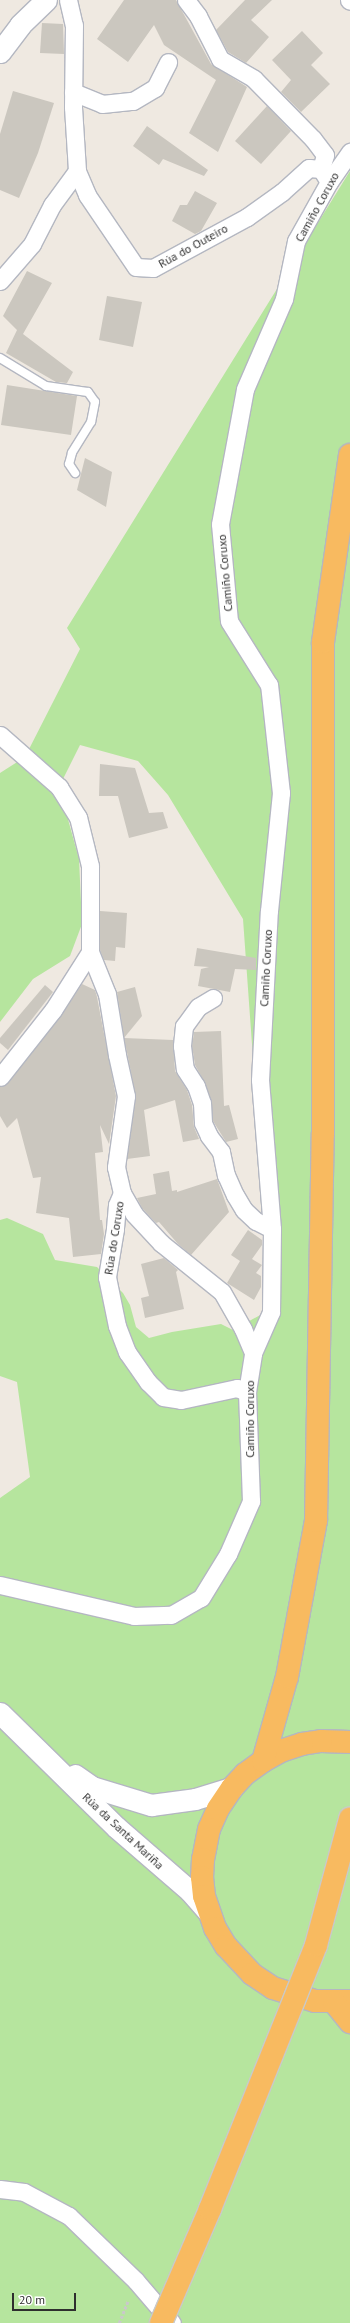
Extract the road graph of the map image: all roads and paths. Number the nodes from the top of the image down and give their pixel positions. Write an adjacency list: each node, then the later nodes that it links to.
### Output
1 (46, 0): 4 (street)
2 (68, 0): 6 (street, Rúa do Outeiro)
3 (186, 0): 9 (street)
4 (0, 52)
5 (168, 62): 6 (street)
6 (73, 92): 8 (street, Rúa do Outeiro)
7 (350, 152): 9 (street, Camiño Coruxo)
8 (77, 171): 9 (street, Rúa do Outeiro); 10 (street)
9 (325, 176): 19 (street, Camiño Coruxo)
10 (0, 282)
11 (0, 358): 13 (lane)
12 (350, 455): 26 (highway)
13 (75, 473)
14 (0, 735): 15 (street)
15 (90, 952): 17 (street); 18 (street, Rúa do Coruxo)
16 (213, 998): 19 (street)
17 (0, 1077)
18 (122, 1193): 20 (street, Rúa do Coruxo); 21 (street, Rúa do Coruxo)
19 (272, 1228): 20 (street, Camiño Coruxo)
20 (253, 1353): 21 (street, Camiño Coruxo)
21 (247, 1392): 22 (street, Camiño Coruxo)
22 (0, 1585)
23 (0, 1712): 25 (street, Rúa da Santa Mariña)
24 (350, 1742): 26 (highway)
25 (38, 1749): 27 (street, Rúa da Santa Mariña); 29 (street, Rúa da Santa Mariña)
26 (263, 1761): 27 (highway)
27 (232, 1788): 29 (highway)
28 (350, 1819): 33 (highway, bridge)
29 (208, 1912): 30 (highway)
30 (342, 2002): 31 (highway)
31 (350, 2022)
32 (0, 2189): 34 (street)
33 (161, 2323)
34 (172, 2323)

